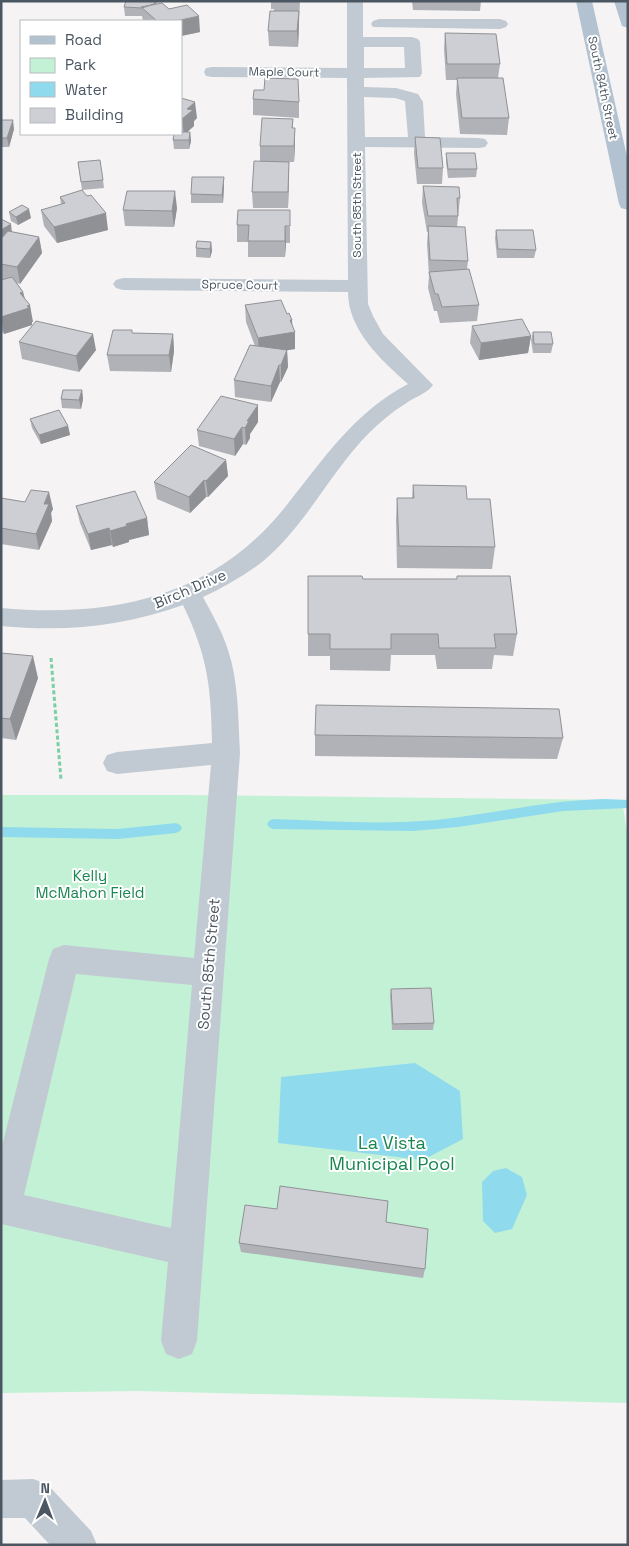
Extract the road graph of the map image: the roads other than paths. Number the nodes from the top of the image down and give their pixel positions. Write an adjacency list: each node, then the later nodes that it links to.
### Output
1 (355, 1): 5 (street, South 85th Street)
2 (584, 1): 14 (main road, South 84th Street)
3 (622, 1): 4 (main road)
4 (628, 23)
5 (355, 24): 6 (street); 7 (street, South 85th Street)
6 (500, 24)
7 (356, 42): 9 (street, South 85th Street); 9 (street, Maple Court)
8 (212, 72): 9 (street, Maple Court)
9 (357, 73): 10 (street, South 85th Street)
10 (357, 92): 11 (street, South 85th Street); 12 (street)
11 (357, 142): 12 (street); 16 (street, South 85th Street)
12 (417, 142): 13 (street)
13 (479, 143)
14 (628, 204)
15 (123, 284): 16 (street, Spruce Court)
16 (358, 286): 17 (street, South 85th Street)
17 (422, 385): 18 (street, Birch Drive)
18 (189, 593): 19 (street, Birch Drive); 20 (street, South 85th Street)
19 (1, 618)
20 (226, 753): 21 (street); 22 (street, South 85th Street)
21 (118, 763)
22 (209, 973): 23 (street, South 85th Street); 23 (street)
23 (186, 1249): 24 (street, South 85th Street)
24 (179, 1341)
25 (1, 1499): 26 (street)
26 (77, 1545)

